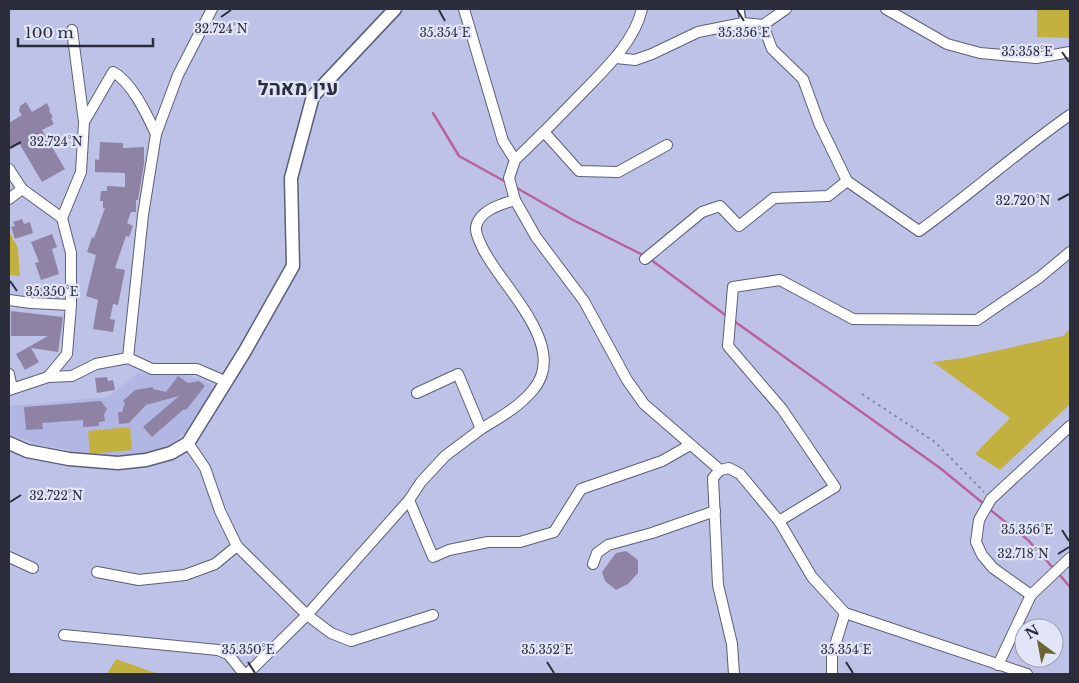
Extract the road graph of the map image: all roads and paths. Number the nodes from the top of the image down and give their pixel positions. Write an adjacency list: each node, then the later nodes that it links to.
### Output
1 (212, 9): 16 (street)
2 (395, 9): 32 (street)
3 (464, 9): 18 (street)
4 (642, 9): 12 (street)
5 (741, 9): 8 (lane)
6 (786, 9): 9 (street)
7 (886, 9): 11 (street)
8 (743, 23): 9 (street); 12 (street)
9 (763, 25): 20 (street)
10 (72, 30): 14 (street)
11 (1070, 52)
12 (616, 58): 15 (street)
13 (1070, 115): 20 (street)
14 (84, 122): 16 (street); 24 (street)
15 (544, 132): 17 (street); 18 (street)
16 (156, 134): 29 (street)
17 (667, 145)
18 (515, 160): 23 (street)
19 (9, 169): 21 (street)
20 (847, 180): 26 (street)
21 (22, 189): 22 (street); 24 (street)
22 (9, 199)
23 (515, 200): 37 (street); 39 (street)
24 (62, 218): 28 (street)
25 (1070, 252): 45 (street)
26 (645, 259)
27 (9, 300): 28 (street)
28 (72, 305): 31 (street)
29 (128, 358): 31 (street); 32 (street)
30 (9, 374): 33 (street)
31 (48, 377): 33 (street)
32 (227, 382): 38 (street)
33 (11, 389)
34 (417, 393): 37 (street)
35 (862, 394): 42 (path)
36 (1070, 426): 42 (street)
37 (481, 429): 43 (street)
38 (188, 443): 40 (street); 46 (street)
39 (690, 445): 41 (street); 43 (street)
40 (10, 446)
41 (720, 470): 44 (street); 45 (street)
42 (990, 499): 52 (street)
43 (409, 500): 54 (street)
44 (714, 511): 49 (street); 59 (street)
45 (779, 521): 53 (street)
46 (237, 546): 51 (street); 54 (street)
47 (9, 556): 50 (street)
48 (1070, 558): 52 (street)
49 (593, 564)
50 (34, 568)
51 (97, 572)
52 (1030, 595): 57 (street)
53 (845, 613): 57 (street); 60 (street)
54 (307, 615): 55 (street); 58 (street)
55 (433, 615)
56 (64, 635): 58 (street)
57 (998, 665): 61 (street)
58 (246, 674)
59 (734, 674)
60 (832, 674)
61 (1027, 674)

